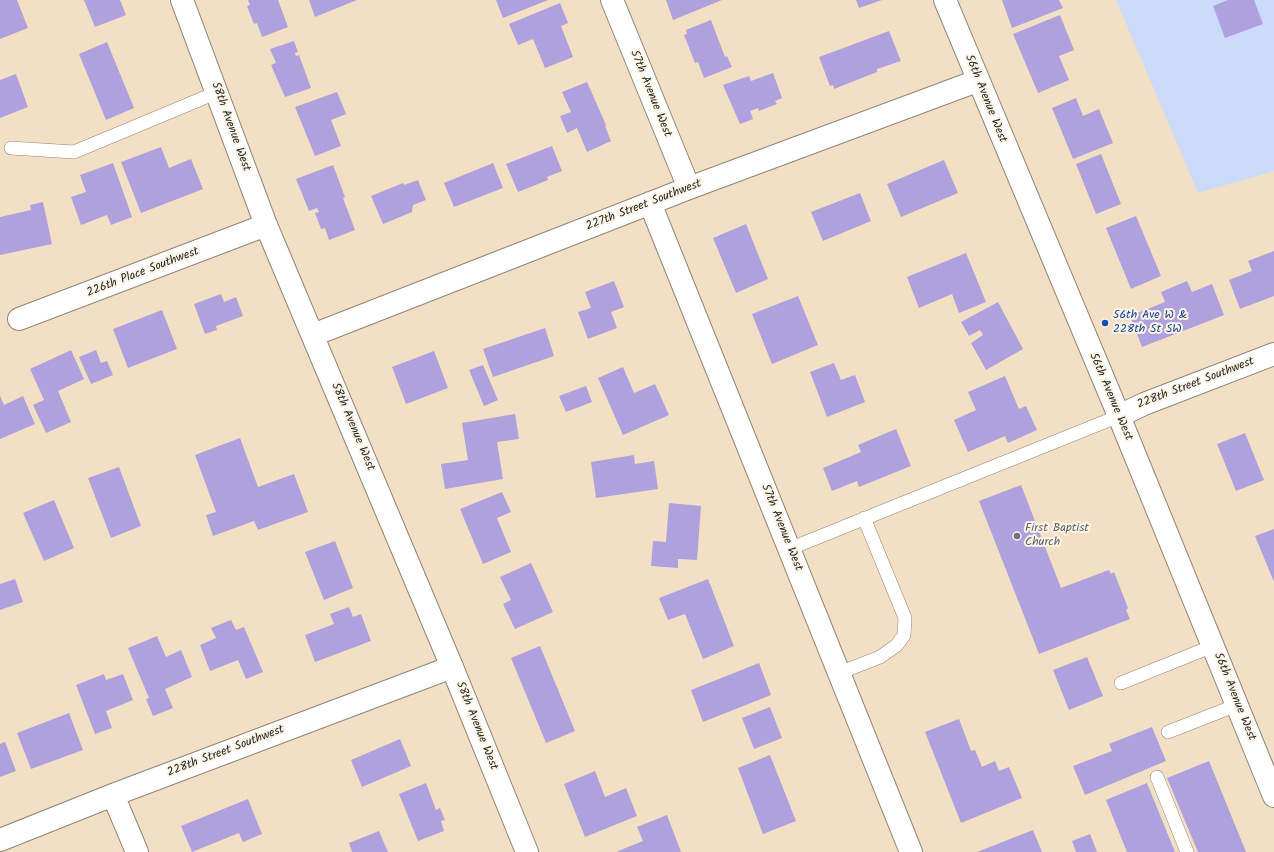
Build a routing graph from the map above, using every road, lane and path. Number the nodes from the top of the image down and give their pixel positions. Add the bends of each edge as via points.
1 (182, 0) edge
2 (612, 0) edge
3 (945, 0) edge
4 (977, 81) junction
5 (218, 92) junction
6 (11, 148) dead end
7 (689, 188) junction
8 (650, 203) junction
9 (266, 225) junction
10 (19, 320) dead end
11 (313, 335) junction
12 (1274, 354) edge
13 (1119, 416) junction
14 (864, 518) junction
15 (789, 549) junction
16 (1213, 646) junction
17 (452, 667) junction
18 (839, 673) junction
19 (1121, 683) dead end
20 (1237, 705) junction
21 (1168, 732) dead end
22 (1157, 777) dead end
23 (113, 795) junction
24 (1274, 796) edge
25 (0, 840) edge
26 (137, 852) edge
27 (527, 852) edge
28 (911, 852) edge
29 (1187, 852) edge

1 - 5 street, 58th Avenue West
2 - 7 street, 57th Avenue West
3 - 4 street, 56th Avenue West
4 - 7 street, 227th Street Southwest
4 - 13 street, 56th Avenue West
5 - 6 lane via 74,152
5 - 9 street, 58th Avenue West
7 - 8 street, 227th Street Southwest
8 - 11 street, 227th Street Southwest
8 - 15 street, 57th Avenue West
9 - 10 street, 226th Place Southwest
9 - 11 street, 58th Avenue West
11 - 17 street, 58th Avenue West
12 - 13 street, 228th Street Southwest
13 - 14 lane
13 - 16 street, 56th Avenue West
14 - 15 lane
14 - 18 lane via 905,618 904,635 897,645 880,657
15 - 18 street, 57th Avenue West
16 - 19 lane
16 - 20 street, 56th Avenue West
17 - 23 street, 228th Street Southwest
17 - 27 street, 58th Avenue West
18 - 28 street, 57th Avenue West
20 - 21 lane
20 - 24 street, 56th Avenue West
22 - 29 lane
23 - 25 street, 228th Street Southwest
23 - 26 street

